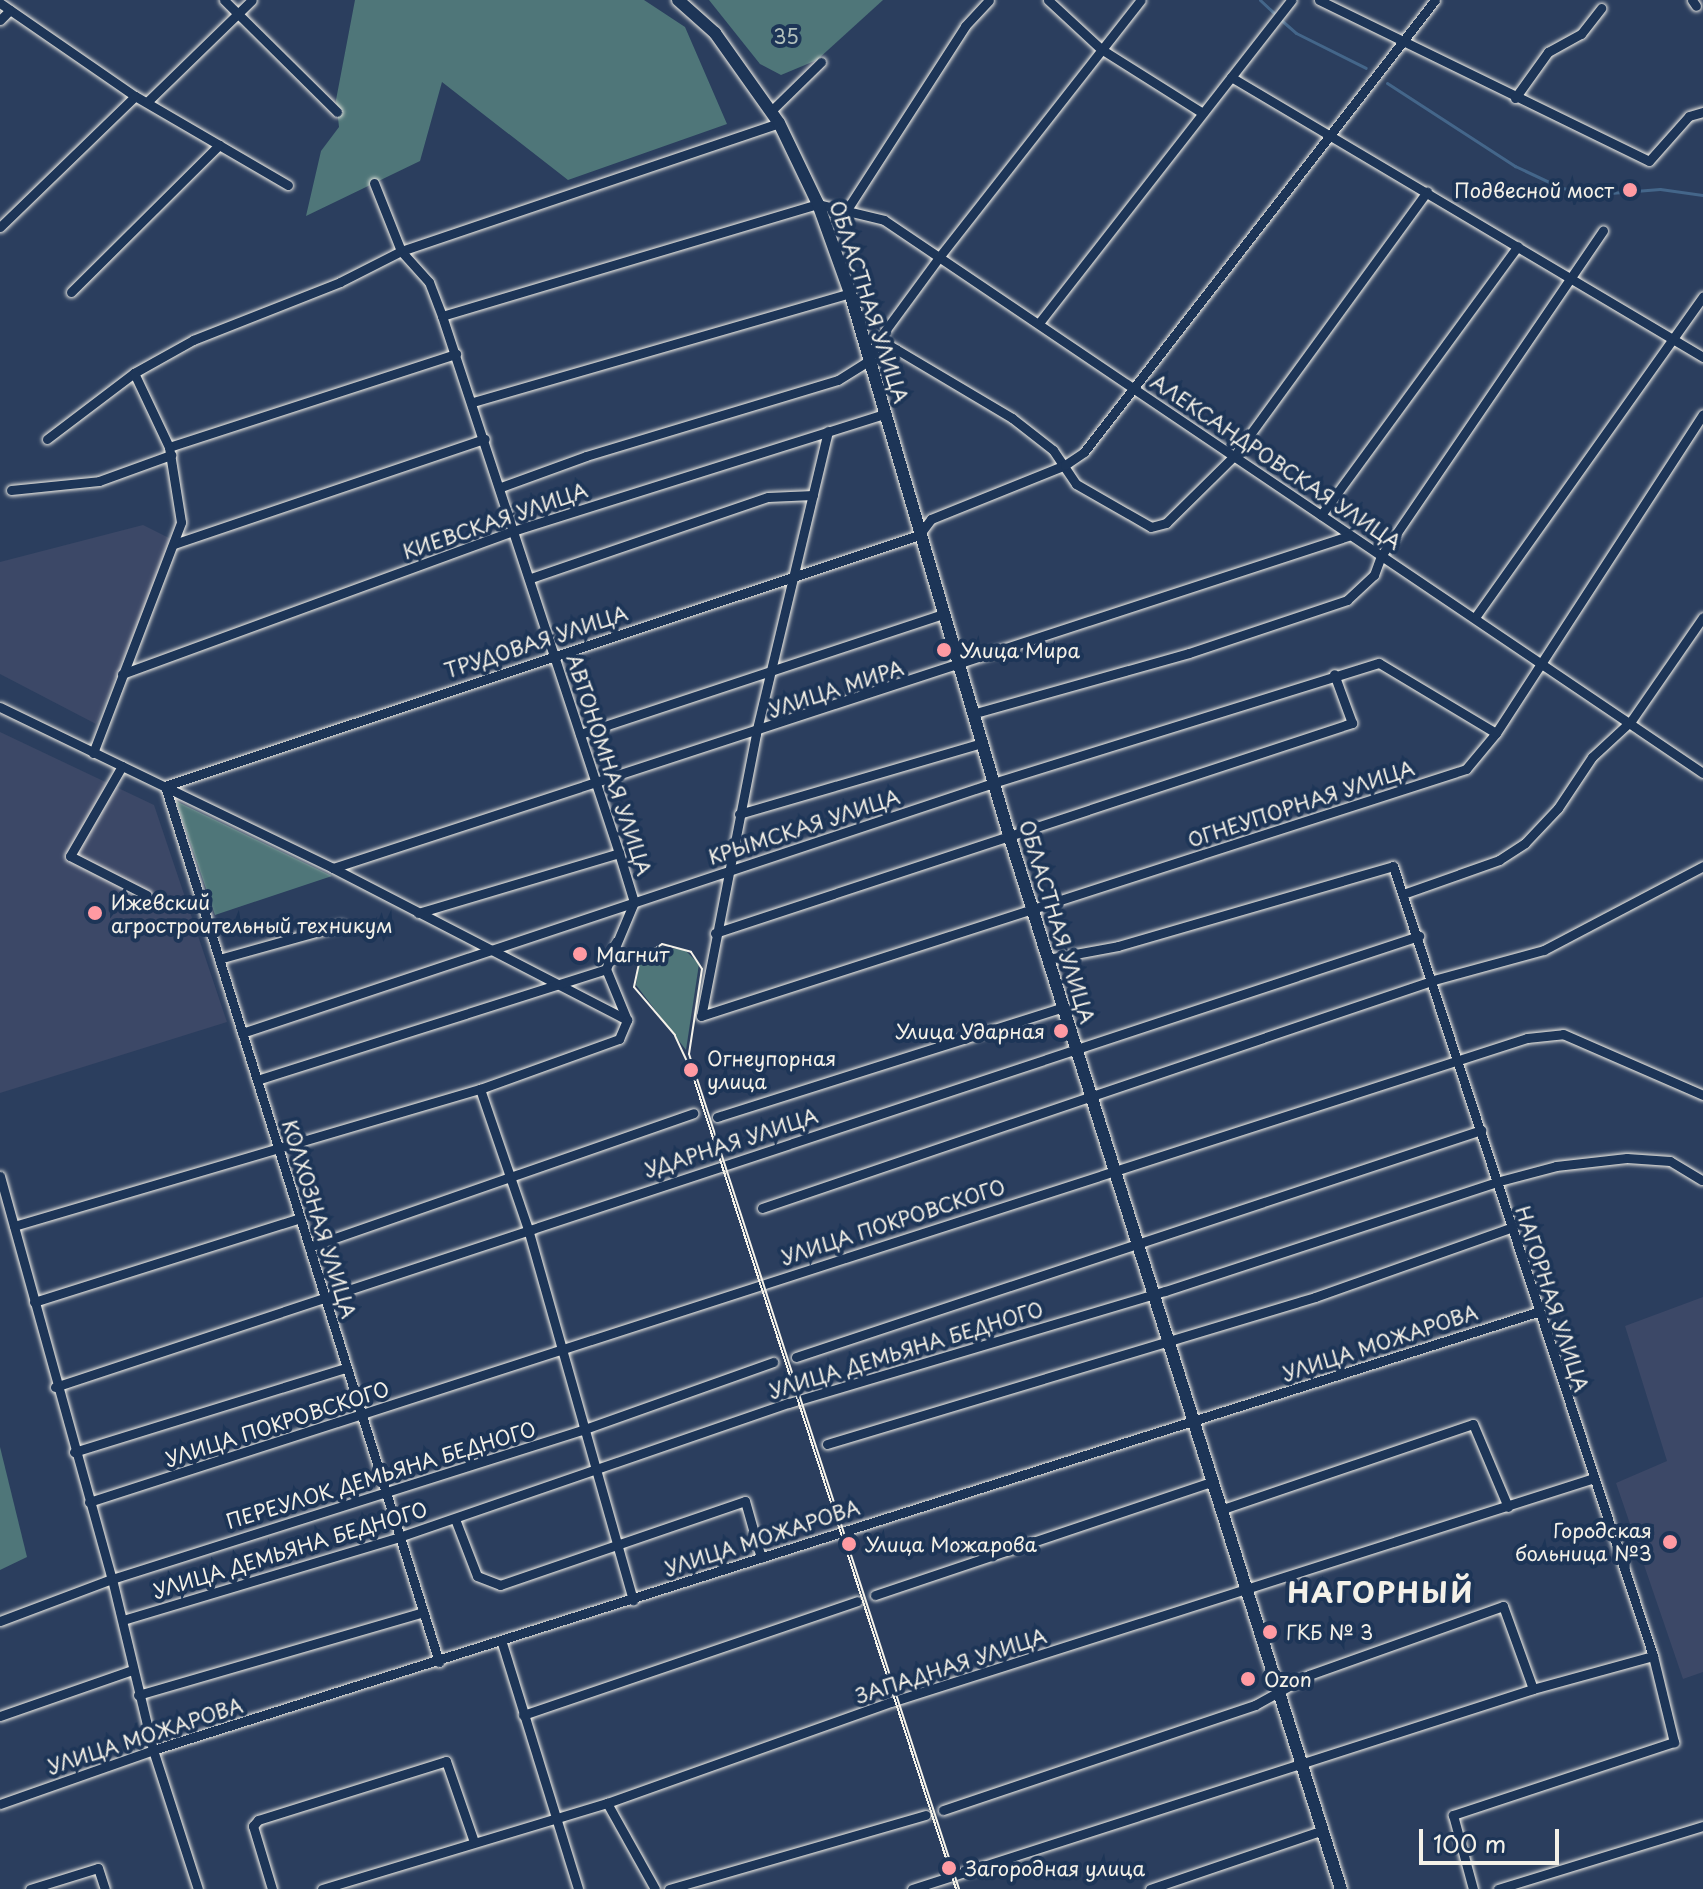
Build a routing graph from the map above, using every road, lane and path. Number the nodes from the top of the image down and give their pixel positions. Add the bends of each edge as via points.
1 (224, 0) edge
2 (252, 0) edge
3 (678, 0) edge
4 (989, 0) edge
5 (1048, 0) edge
6 (1141, 0) edge
7 (1291, 0) edge
8 (1319, 0) edge
9 (1435, 0) edge
10 (0, 3) edge
11 (1601, 8) dead end
12 (10, 10) junction
13 (238, 13) junction
14 (0, 20) edge
15 (1404, 44) junction
16 (1101, 49) junction
17 (821, 62) dead end
18 (1231, 77) junction
19 (135, 96) junction
20 (1515, 98) junction
21 (147, 102) junction
22 (771, 111) junction
23 (337, 112) dead end
24 (1201, 112) junction
25 (1703, 112) edge
26 (779, 123) junction
27 (1332, 136) junction
28 (219, 145) junction
29 (374, 183) dead end
30 (288, 185) dead end
31 (1427, 192) junction
32 (818, 204) junction
33 (846, 211) junction
34 (0, 227) edge
35 (1603, 231) dead end
36 (1518, 246) junction
37 (401, 251) junction
38 (940, 256) junction
39 (1572, 281) junction
40 (71, 292) dead end
41 (850, 293) junction
42 (1703, 296) edge
43 (442, 316) junction
44 (1039, 323) junction
45 (879, 339) junction
46 (1676, 339) junction
47 (456, 354) junction
48 (1703, 357) edge
49 (869, 361) junction
50 (134, 373) junction
51 (1134, 387) junction
52 (473, 402) junction
53 (884, 414) junction
54 (1703, 414) edge
55 (828, 431) junction
56 (47, 439) dead end
57 (485, 439) junction
58 (170, 451) junction
59 (1235, 455) junction
60 (1065, 465) junction
61 (501, 487) junction
62 (11, 490) dead end
63 (813, 495) junction
64 (1321, 515) junction
65 (516, 530) junction
66 (919, 535) junction
67 (1348, 536) junction
68 (174, 544) junction
69 (1381, 556) junction
70 (796, 575) junction
71 (531, 578) junction
72 (942, 614) junction
73 (1476, 616) junction
74 (1703, 617) edge
75 (554, 655) junction
76 (1543, 662) junction
77 (958, 667) junction
78 (773, 669) junction
79 (122, 674) junction
80 (1334, 674) junction
81 (0, 707) edge
82 (972, 714) junction
83 (1631, 721) junction
84 (1496, 733) junction
85 (580, 734) junction
86 (756, 734) junction
87 (982, 743) junction
88 (93, 753) junction
89 (122, 766) junction
90 (1703, 773) edge
91 (993, 783) junction
92 (597, 785) junction
93 (165, 786) junction
94 (739, 814) junction
95 (1009, 835) junction
96 (619, 853) junction
97 (1703, 866) edge
98 (333, 868) junction
99 (728, 872) junction
100 (1406, 893) junction
101 (147, 895) dead end
102 (634, 902) junction
103 (1034, 909) junction
104 (418, 913) junction
105 (341, 925) dead end
106 (715, 933) junction
107 (1419, 936) junction
108 (496, 951) junction
109 (219, 959) junction
110 (1048, 959) junction
111 (606, 969) junction
112 (1434, 980) junction
113 (564, 985) junction
114 (1063, 1007) junction
115 (627, 1020) junction
116 (242, 1033) junction
117 (1076, 1051) junction
118 (1460, 1059) junction
119 (257, 1080) junction
120 (480, 1089) junction
121 (1703, 1095) edge
122 (1091, 1097) junction
123 (693, 1113) dead end
124 (717, 1117) dead end
125 (1481, 1130) junction
126 (278, 1147) junction
127 (1114, 1171) junction
128 (0, 1176) edge
129 (511, 1179) junction
130 (1702, 1180) edge
131 (1496, 1182) junction
132 (762, 1208) dead end
133 (300, 1218) junction
134 (14, 1226) junction
135 (1510, 1228) junction
136 (528, 1229) junction
137 (1137, 1245) junction
138 (309, 1247) junction
139 (322, 1295) junction
140 (1152, 1295) junction
141 (34, 1302) junction
142 (1537, 1312) junction
143 (1167, 1340) junction
144 (559, 1351) junction
145 (796, 1357) dead end
146 (773, 1362) dead end
147 (345, 1368) junction
148 (55, 1387) junction
149 (361, 1417) junction
150 (1193, 1422) junction
151 (582, 1430) junction
152 (827, 1444) dead end
153 (74, 1452) junction
154 (596, 1470) junction
155 (1591, 1479) junction
156 (1211, 1482) junction
157 (385, 1491) junction
158 (89, 1502) junction
159 (1508, 1507) junction
160 (1220, 1510) junction
161 (455, 1519) junction
162 (399, 1537) junction
163 (616, 1545) junction
164 (761, 1558) junction
165 (112, 1579) junction
166 (1246, 1591) junction
167 (875, 1595) dead end
168 (633, 1600) junction
169 (857, 1601) dead end
170 (423, 1612) junction
171 (123, 1620) junction
172 (0, 1621) edge
173 (502, 1643) junction
174 (1653, 1656) junction
175 (439, 1662) junction
176 (132, 1670) junction
177 (1533, 1689) junction
178 (1277, 1693) junction
179 (138, 1695) junction
180 (523, 1715) junction
181 (0, 1716) edge
182 (153, 1750) junction
183 (1300, 1765) junction
184 (607, 1803) junction
185 (0, 1804) edge
186 (943, 1810) dead end
187 (926, 1815) dead end
188 (556, 1819) junction
189 (1703, 1826) edge
190 (1323, 1830) junction
191 (474, 1842) junction
192 (30, 1889) edge
193 (105, 1889) edge
194 (198, 1889) edge
195 (272, 1889) edge
196 (322, 1889) edge
197 (578, 1889) edge
198 (655, 1889) edge
199 (669, 1889) edge
200 (912, 1889) edge
201 (1150, 1889) edge
202 (1341, 1889) edge
203 (1473, 1889) edge
204 (1498, 1889) edge

1 - 13 street
2 - 13 street
3 - 22 main road, ОБЛАСТНАЯ УЛИЦА via 715,33
4 - 33 street via 965,26
5 - 16 street
6 - 16 street
7 - 18 street
8 - 15 street
9 - 15 street
10 - 12 street
11 - 20 street via 1581,34 1548,52
12 - 14 street
12 - 19 street
13 - 21 street
13 - 23 street
15 - 20 street
15 - 27 street
16 - 24 street
16 - 38 street
17 - 22 street
18 - 24 street
18 - 27 street
19 - 21 street
19 - 34 street
20 - 25 street via 1649,161 1689,116
21 - 28 street
22 - 26 main road, ОБЛАСТНАЯ УЛИЦА
24 - 44 street
26 - 32 main road, ОБЛАСТНАЯ УЛИЦА
26 - 37 street
27 - 31 street
27 - 51 street
28 - 30 street
28 - 40 street
29 - 37 street, АВТОНОМНАЯ УЛИЦА
31 - 36 street
31 - 59 street
32 - 33 street, АЛЕКСАНДРОВСКАЯ УЛИЦА
32 - 41 main road, ОБЛАСТНАЯ УЛИЦА
32 - 43 street
33 - 38 street, АЛЕКСАНДРОВСКАЯ УЛИЦА via 884,220
35 - 39 street
36 - 39 street
36 - 64 street
37 - 43 street, АВТОНОМНАЯ УЛИЦА via 429,282
37 - 50 street via 340,282 193,340
38 - 44 street, АЛЕКСАНДРОВСКАЯ УЛИЦА
38 - 45 street
39 - 46 street
39 - 69 street
41 - 49 main road, ОБЛАСТНАЯ УЛИЦА
41 - 52 street
42 - 46 street
43 - 47 street, АВТОНОМНАЯ УЛИЦА
44 - 51 street, АЛЕКСАНДРОВСКАЯ УЛИЦА
45 - 49 street
45 - 60 street via 1012,418
46 - 48 street
46 - 73 street
47 - 52 street, АВТОНОМНАЯ УЛИЦА
47 - 58 street
49 - 53 main road, ОБЛАСТНАЯ УЛИЦА
49 - 61 street via 838,380
50 - 56 street
50 - 58 street
51 - 59 street, АЛЕКСАНДРОВСКАЯ УЛИЦА
51 - 60 street via 1084,452
52 - 57 street, АВТОНОМНАЯ УЛИЦА
53 - 55 street, КИЕВСКАЯ УЛИЦА
53 - 66 main road, ОБЛАСТНАЯ УЛИЦА
54 - 76 street, ОГНЕУПОРНАЯ УЛИЦА
55 - 63 street
55 - 65 street, КИЕВСКАЯ УЛИЦА
57 - 61 street, АВТОНОМНАЯ УЛИЦА
57 - 68 street
58 - 62 street via 99,481
58 - 68 street via 181,522
59 - 60 street via 1166,523 1151,527 1076,484
59 - 64 street, АЛЕКСАНДРОВСКАЯ УЛИЦА
60 - 66 street, ТРУДОВАЯ УЛИЦА via 931,519
61 - 65 street, АВТОНОМНАЯ УЛИЦА
63 - 70 street
63 - 71 street via 768,497
64 - 67 street, АЛЕКСАНДРОВСКАЯ УЛИЦА
65 - 71 street, АВТОНОМНАЯ УЛИЦА
65 - 79 street, КИЕВСКАЯ УЛИЦА
66 - 70 street, ТРУДОВАЯ УЛИЦА
66 - 72 main road, ОБЛАСТНАЯ УЛИЦА
67 - 69 street, АЛЕКСАНДРОВСКАЯ УЛИЦА
67 - 77 street, УЛИЦА МИРА
68 - 79 street
69 - 73 street, АЛЕКСАНДРОВСКАЯ УЛИЦА
69 - 82 street via 1374,575 1347,600 1189,653
70 - 75 street, ТРУДОВАЯ УЛИЦА
70 - 78 street
71 - 75 street, АВТОНОМНАЯ УЛИЦА
72 - 77 main road, ОБЛАСТНАЯ УЛИЦА
72 - 78 street
73 - 76 street, АЛЕКСАНДРОВСКАЯ УЛИЦА
74 - 83 street
75 - 85 street, АВТОНОМНАЯ УЛИЦА
75 - 93 street, ТРУДОВАЯ УЛИЦА
76 - 83 street, АЛЕКСАНДРОВСКАЯ УЛИЦА
76 - 84 street, ОГНЕУПОРНАЯ УЛИЦА
77 - 82 main road, ОБЛАСТНАЯ УЛИЦА
77 - 86 street, УЛИЦА МИРА
78 - 85 street
78 - 86 street
79 - 88 street
80 - 84 street, КРЫМСКАЯ УЛИЦА via 1379,663
80 - 91 street, КРЫМСКАЯ УЛИЦА
80 - 95 street via 1352,723
81 - 88 street
82 - 87 main road, ОБЛАСТНАЯ УЛИЦА
83 - 90 street, АЛЕКСАНДРОВСКАЯ УЛИЦА
83 - 100 street via 1592,757 1558,808 1525,843 1499,860
84 - 103 street, ОГНЕУПОРНАЯ УЛИЦА via 1461,772
85 - 92 street, АВТОНОМНАЯ УЛИЦА
86 - 92 street, УЛИЦА МИРА
86 - 94 street
87 - 91 main road, ОБЛАСТНАЯ УЛИЦА
87 - 94 street
88 - 89 street
89 - 93 street
89 - 101 street via 70,856
91 - 95 main road, ОБЛАСТНАЯ УЛИЦА
91 - 99 street, КРЫМСКАЯ УЛИЦА
92 - 96 street, АВТОНОМНАЯ УЛИЦА
92 - 98 street, УЛИЦА МИРА
93 - 98 street
93 - 109 street, КОЛХОЗНАЯ УЛИЦА
94 - 99 street
95 - 103 main road, ОБЛАСТНАЯ УЛИЦА
95 - 106 street
96 - 102 street, АВТОНОМНАЯ УЛИЦА
96 - 104 street
97 - 112 street via 1544,950
98 - 104 street
99 - 102 street, КРЫМСКАЯ УЛИЦА
99 - 106 street
100 - 107 street, НАГОРНАЯ УЛИЦА
100 - 110 street, НАГОРНАЯ УЛИЦА via 1393,866 1118,946
102 - 108 street, КРЫМСКАЯ УЛИЦА
102 - 111 street, АВТОНОМНАЯ УЛИЦА
103 - 106 street, ОГНЕУПОРНАЯ УЛИЦА via 701,1016
103 - 110 main road, ОБЛАСТНАЯ УЛИЦА
104 - 108 street
105 - 109 street
107 - 112 street, НАГОРНАЯ УЛИЦА
107 - 117 street, УДАРНАЯ УЛИЦА
108 - 113 street
108 - 116 street, КРЫМСКАЯ УЛИЦА
109 - 116 street, КОЛХОЗНАЯ УЛИЦА
110 - 114 main road, ОБЛАСТНАЯ УЛИЦА
111 - 113 street
111 - 115 street
112 - 118 street, НАГОРНАЯ УЛИЦА
112 - 122 street
113 - 115 street
113 - 119 street
114 - 117 main road, ОБЛАСТНАЯ УЛИЦА
114 - 124 street
115 - 120 street via 619,1039
116 - 119 street, КОЛХОЗНАЯ УЛИЦА
117 - 122 main road, ОБЛАСТНАЯ УЛИЦА
117 - 136 street, УДАРНАЯ УЛИЦА
118 - 121 street, УЛИЦА ПОКРОВСКОГО via 1527,1038 1563,1034
118 - 125 street, НАГОРНАЯ УЛИЦА
118 - 127 street, УЛИЦА ПОКРОВСКОГО
119 - 126 street, КОЛХОЗНАЯ УЛИЦА
120 - 126 street
120 - 129 street
122 - 127 main road, ОБЛАСТНАЯ УЛИЦА
122 - 132 street
123 - 129 street
125 - 131 street, НАГОРНАЯ УЛИЦА
125 - 137 street
126 - 133 street, КОЛХОЗНАЯ УЛИЦА
126 - 134 street
127 - 137 main road, ОБЛАСТНАЯ УЛИЦА
127 - 144 street, УЛИЦА ПОКРОВСКОГО
128 - 134 street
129 - 136 street
129 - 138 street
130 - 131 street, УЛИЦА ДЕМЬЯНА БЕДНОГО via 1670,1161 1627,1158 1556,1166
131 - 135 street, НАГОРНАЯ УЛИЦА
131 - 140 street, УЛИЦА ДЕМЬЯНА БЕДНОГО
133 - 138 street, КОЛХОЗНАЯ УЛИЦА
133 - 141 street
134 - 141 street
135 - 142 street, НАГОРНАЯ УЛИЦА
135 - 143 street via 1315,1297
136 - 139 street, УДАРНАЯ УЛИЦА
136 - 144 street
137 - 140 main road, ОБЛАСТНАЯ УЛИЦА
137 - 145 street
138 - 139 street, КОЛХОЗНАЯ УЛИЦА
139 - 147 street, КОЛХОЗНАЯ УЛИЦА
139 - 148 street, УДАРНАЯ УЛИЦА
140 - 143 main road, ОБЛАСТНАЯ УЛИЦА
140 - 154 street, УЛИЦА ДЕМЬЯНА БЕДНОГО via 789,1403
141 - 148 street
142 - 150 street, УЛИЦА МОЖАРОВА
142 - 155 street, НАГОРНАЯ УЛИЦА
143 - 150 main road, ОБЛАСТНАЯ УЛИЦА
143 - 152 street
144 - 149 street, УЛИЦА ПОКРОВСКОГО
144 - 151 street
146 - 151 street, ПЕРЕУЛОК ДЕМЬЯНА БЕДНОГО
147 - 149 street, КОЛХОЗНАЯ УЛИЦА
147 - 153 street
148 - 153 street
149 - 157 street, КОЛХОЗНАЯ УЛИЦА
149 - 158 street, УЛИЦА ПОКРОВСКОГО
150 - 156 main road, ОБЛАСТНАЯ УЛИЦА
150 - 164 street, УЛИЦА МОЖАРОВА
151 - 154 street
151 - 157 street, ПЕРЕУЛОК ДЕМЬЯНА БЕДНОГО
153 - 158 street
154 - 161 street, УЛИЦА ДЕМЬЯНА БЕДНОГО
154 - 163 street
155 - 159 street, ЗАПАДНАЯ УЛИЦА
155 - 174 street, НАГОРНАЯ УЛИЦА
156 - 160 main road, ОБЛАСТНАЯ УЛИЦА
156 - 167 street
157 - 162 street, КОЛХОЗНАЯ УЛИЦА
157 - 165 street, ПЕРЕУЛОК ДЕМЬЯНА БЕДНОГО
158 - 165 street
159 - 160 street via 1473,1424
159 - 166 street, ЗАПАДНАЯ УЛИЦА
160 - 166 main road, ОБЛАСТНАЯ УЛИЦА
161 - 162 street, УЛИЦА ДЕМЬЯНА БЕДНОГО
161 - 163 street via 477,1576 500,1585
162 - 170 street, КОЛХОЗНАЯ УЛИЦА
162 - 171 street, УЛИЦА ДЕМЬЯНА БЕДНОГО
163 - 164 street via 745,1501
163 - 168 street
164 - 168 street, УЛИЦА МОЖАРОВА
165 - 171 street
165 - 172 street, ПЕРЕУЛОК ДЕМЬЯНА БЕДНОГО
166 - 178 main road, ОБЛАСТНАЯ УЛИЦА
166 - 184 street, ЗАПАДНАЯ УЛИЦА via 891,1702
168 - 173 street, УЛИЦА МОЖАРОВА
169 - 180 street
170 - 175 street, КОЛХОЗНАЯ УЛИЦА
170 - 179 street
171 - 176 street
173 - 175 street, УЛИЦА МОЖАРОВА
173 - 180 street
174 - 177 street
174 - 203 street, НАГОРНАЯ УЛИЦА via 1674,1742 1453,1815
175 - 182 street, УЛИЦА МОЖАРОВА
176 - 179 street
176 - 181 street
177 - 178 street via 1503,1606 1309,1675
177 - 183 street
178 - 183 main road, ОБЛАСТНАЯ УЛИЦА
178 - 186 street
179 - 182 street
180 - 188 street
182 - 185 street, УЛИЦА МОЖАРОВА
182 - 194 street
183 - 190 main road, ОБЛАСТНАЯ УЛИЦА
183 - 200 street
184 - 188 street, ЗАПАДНАЯ УЛИЦА
184 - 198 street
187 - 199 street
188 - 191 street, ЗАПАДНАЯ УЛИЦА
188 - 197 street
189 - 204 street
190 - 201 street
190 - 202 main road, ОБЛАСТНАЯ УЛИЦА
191 - 195 street via 446,1761 258,1820 253,1826
191 - 196 street, ЗАПАДНАЯ УЛИЦА
192 - 193 street via 98,1868

